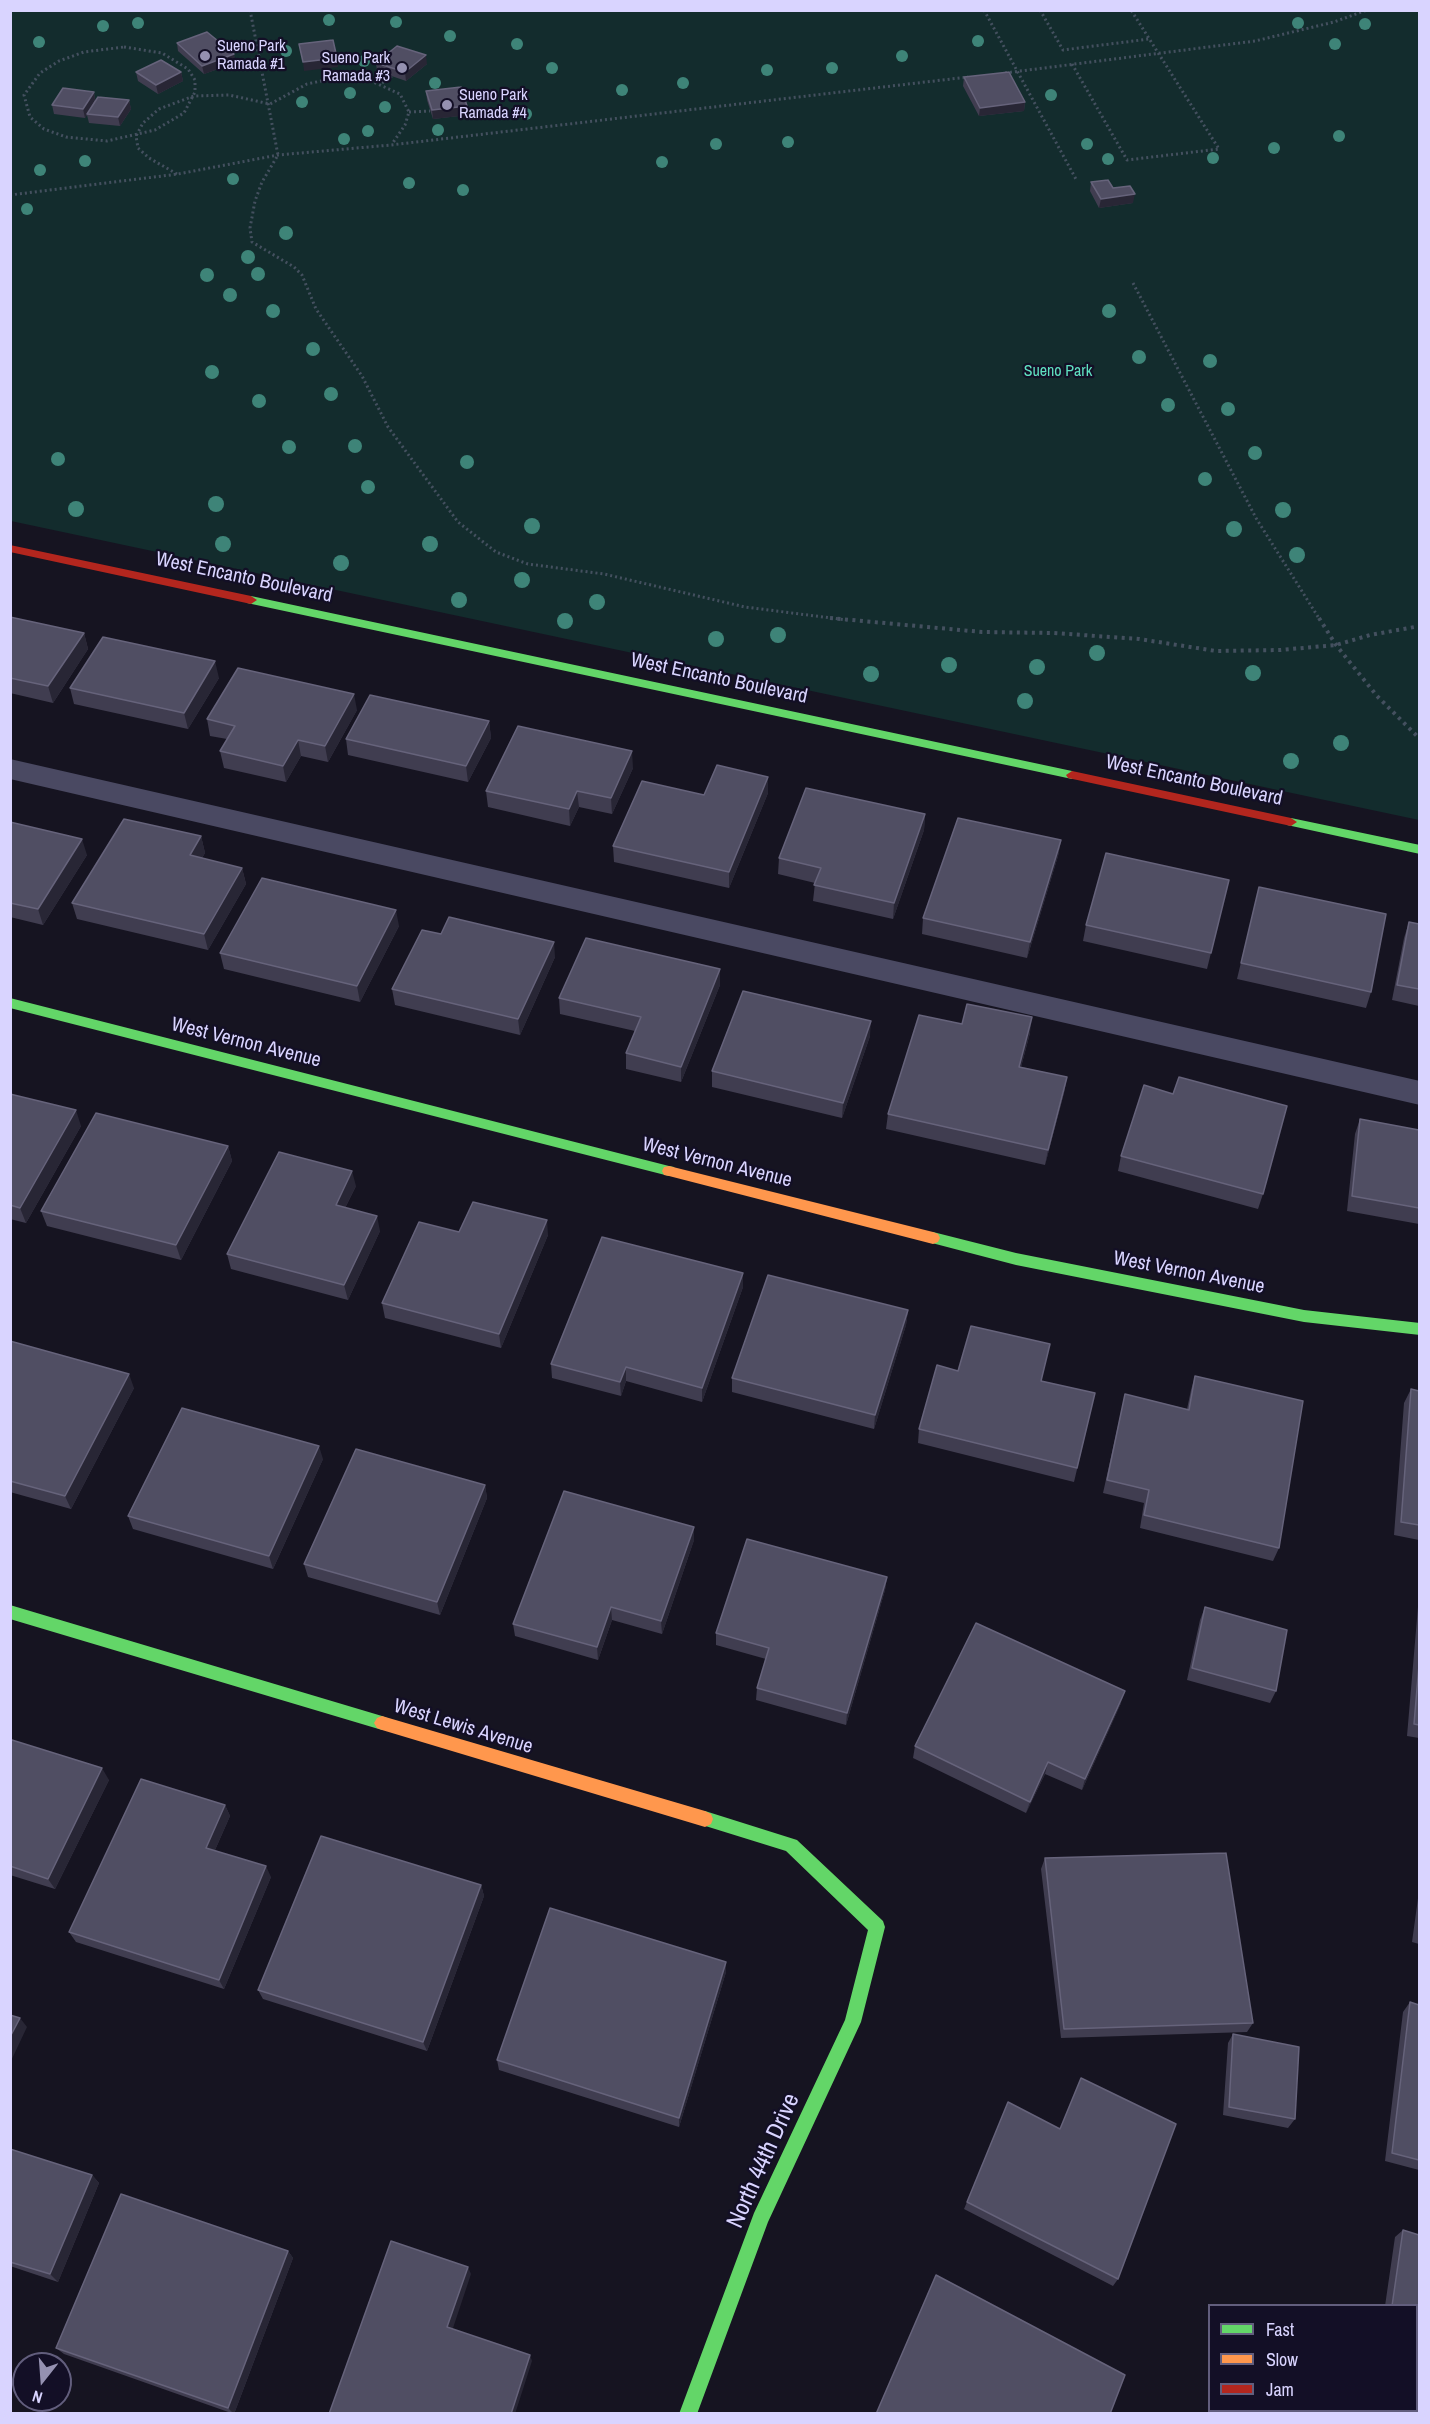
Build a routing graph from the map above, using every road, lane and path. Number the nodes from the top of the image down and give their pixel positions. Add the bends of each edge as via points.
1 (250, 10) edge
2 (984, 10) edge
3 (1040, 10) edge
4 (1131, 10) edge
5 (1367, 10) edge
6 (1149, 39) junction
7 (1158, 54) junction
8 (188, 60) edge
9 (181, 63) junction
10 (1072, 64) junction
11 (323, 69) edge
12 (1018, 71) junction
13 (995, 74) edge
14 (392, 76) edge
15 (971, 76) edge
16 (326, 80) junction
17 (381, 84) junction
18 (194, 96) junction
19 (270, 104) junction
20 (430, 111) edge
21 (409, 112) junction
22 (136, 136) junction
23 (392, 145) junction
24 (278, 155) junction
25 (178, 174) junction
26 (1077, 181) dead end
27 (10, 195) edge
28 (1133, 283) dead end
29 (10, 548) edge
30 (1419, 626) edge
31 (1336, 645) junction
32 (1419, 739) edge
33 (10, 769) edge
34 (1419, 850) edge
35 (10, 1003) edge
36 (1419, 1093) edge
37 (1419, 1329) edge
38 (10, 1612) edge
39 (877, 1928) joint
40 (688, 2414) edge

1 - 19 path
2 - 12 path
3 - 6 path via 1063,50
4 - 6 path
5 - 7 path via 1255,41
6 - 7 path
7 - 10 path
7 - 10 path via 1219,149 1127,160
8 - 9 path
9 - 18 path via 195,80
9 - 22 path via 162,53 138,48 84,52 48,66 32,80 24,95 30,117 55,134 93,141
10 - 12 path
11 - 16 path
12 - 13 path
12 - 26 path
14 - 17 path
15 - 23 path
16 - 17 path via 358,79
16 - 19 path via 307,84
17 - 21 path via 400,94
18 - 19 path via 229,95
18 - 22 path via 177,118
18 - 22 path via 159,109 143,123
19 - 24 path
20 - 21 path
21 - 23 path
22 - 25 path via 138,148 149,158
23 - 24 path
24 - 25 path
24 - 31 path via 255,201 250,228 252,242 302,275 316,309 362,376 388,427 458,522 496,552 528,564 604,574 745,607 815,617 982,632 1139,639 1216,651
25 - 27 path
28 - 31 path via 1256,518
29 - 34 street, West Encanto Boulevard
30 - 31 path
31 - 32 path via 1377,696
33 - 36 lane
35 - 37 street, West Vernon Avenue via 1016,1259 1304,1316
38 - 39 street, West Lewis Avenue via 791,1845
39 - 40 street, North 44th Drive via 853,2022 760,2219

